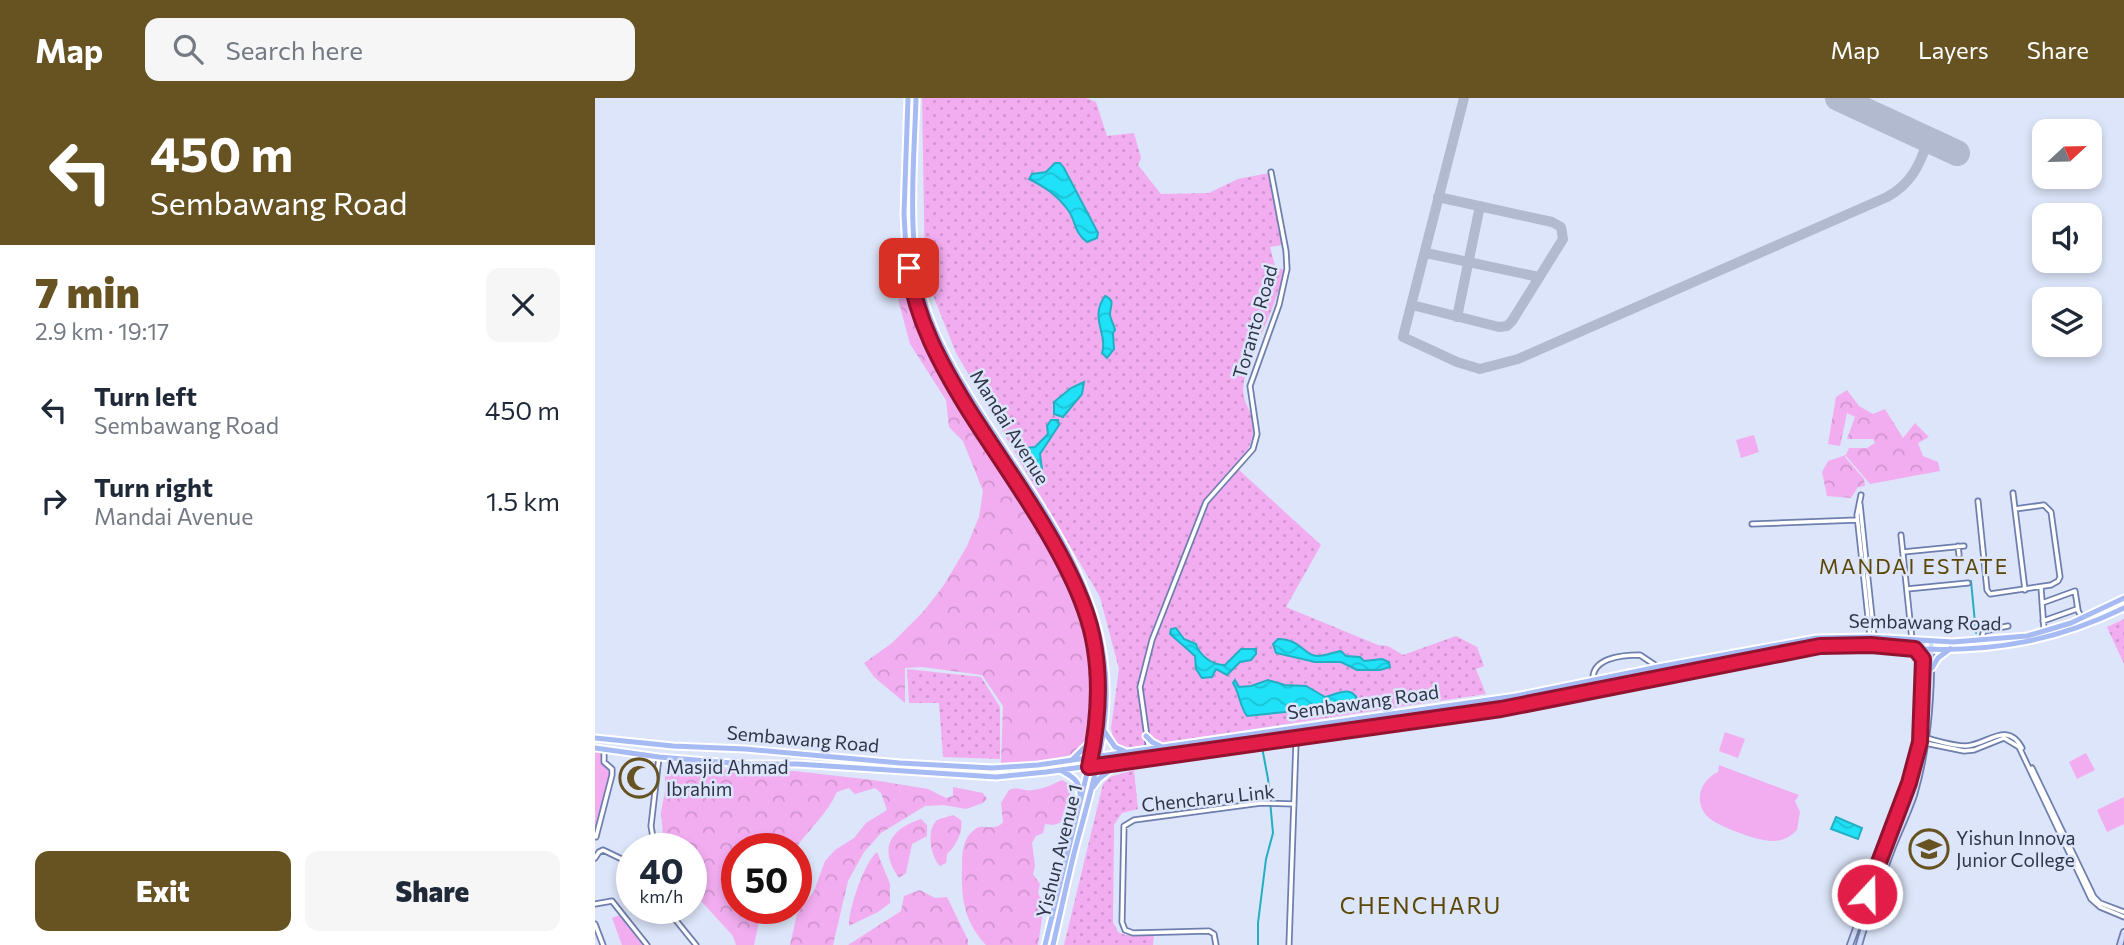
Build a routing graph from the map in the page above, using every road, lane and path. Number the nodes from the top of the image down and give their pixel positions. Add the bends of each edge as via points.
1 (908, 98) edge
2 (916, 98) edge
3 (1271, 172) dead end
4 (2013, 493) dead end
5 (1978, 500) dead end
6 (2015, 509) junction
7 (1857, 520) junction
8 (1752, 524) dead end
9 (1901, 535) dead end
10 (1963, 545) dead end
11 (1958, 546) junction
12 (1903, 552) junction
13 (1959, 555) dead end
14 (1961, 575) dead end
15 (1968, 583) dead end
16 (1961, 584) junction
17 (2041, 587) junction
18 (1907, 589) junction
19 (2025, 590) junction
20 (2124, 598) edge
21 (2042, 603) junction
22 (2124, 607) edge
23 (2078, 610) junction
24 (2082, 618) junction
25 (2043, 621) junction
26 (1871, 625) junction
27 (2008, 626) dead end
28 (2044, 632) junction
29 (1873, 637) junction
30 (1912, 640) junction
31 (1923, 641) junction
32 (1931, 641) junction
33 (1981, 641) junction
34 (1873, 645) junction
35 (1915, 649) junction
36 (1923, 649) junction
37 (1931, 649) junction
38 (1950, 649) junction
39 (1923, 659) junction
40 (1658, 667) junction
41 (1932, 668) junction
42 (1593, 681) junction
43 (1605, 690) junction
44 (1290, 729) junction
45 (1104, 730) junction
46 (1146, 736) junction
47 (1094, 737) junction
48 (1295, 737) junction
49 (595, 738) edge
50 (1923, 740) junction
51 (1972, 744) junction
52 (1163, 746) junction
53 (700, 747) junction
54 (595, 748) edge
55 (604, 748) junction
56 (714, 748) junction
57 (1148, 748) junction
58 (1974, 750) junction
59 (1127, 752) junction
60 (1100, 756) junction
61 (659, 757) junction
62 (1091, 757) junction
63 (1150, 758) junction
64 (701, 761) junction
65 (1070, 761) junction
66 (1121, 761) junction
67 (711, 762) junction
68 (1097, 765) junction
69 (1089, 767) junction
70 (1062, 771) junction
71 (1091, 789) junction
72 (1080, 802) junction
73 (1294, 804) junction
74 (652, 833) edge
75 (596, 837) edge
76 (616, 856) edge
77 (595, 858) edge
78 (595, 904) edge
79 (2124, 912) edge
80 (2124, 918) edge
81 (595, 924) edge
82 (679, 924) edge
83 (2124, 932) edge
84 (603, 945) edge
85 (647, 945) edge
86 (696, 945) edge
87 (1045, 945) edge
88 (1053, 945) edge
89 (1216, 945) edge
90 (1289, 945) edge
91 (1850, 945) edge
92 (1859, 945) edge
93 (2120, 945) edge

1 - 47 main road, Mandai Avenue via 904,214 911,286 925,330 953,384 1068,569 1086,612 1097,659 1099,702
2 - 45 main road, Mandai Avenue via 912,213 920,285 933,328 1040,506 1094,613 1104,660
3 - 46 street, Toranto Road via 1287,269 1251,386 1255,442 1206,502 1153,640 1140,687
4 - 6 street
5 - 19 street via 1987,592
6 - 17 street via 2044,505 2052,514 2060,577 2055,584
6 - 19 street
7 - 8 street
7 - 26 street
7 - 26 street via 1860,496
9 - 12 street
10 - 11 street
11 - 12 street
11 - 13 street
12 - 18 street
14 - 16 street
15 - 16 street
16 - 18 street
17 - 19 street
17 - 21 street
18 - 30 street
20 - 24 main road, Sembawang Road
21 - 23 street via 2075,591
21 - 25 street
22 - 38 main road, Sembawang Road via 2041,640
23 - 24 street
23 - 25 street
24 - 28 main road, Sembawang Road
25 - 28 street
26 - 29 street
27 - 33 street via 1984,631
28 - 33 main road, Sembawang Road
29 - 30 main road, Sembawang Road
29 - 34 street
29 - 40 main road, Sembawang Road via 1816,638
30 - 31 main road, Sembawang Road
31 - 32 main road, Sembawang Road
31 - 36 main road
32 - 33 main road, Sembawang Road
32 - 37 main road
34 - 35 main road, Sembawang Road
34 - 43 main road, Sembawang Road via 1820,646
35 - 36 main road, Sembawang Road
35 - 39 main road
36 - 37 main road, Sembawang Road
36 - 39 main road
37 - 38 main road, Sembawang Road
37 - 41 main road
38 - 41 main road
39 - 50 main road
40 - 42 main road, Sembawang Road
40 - 42 street via 1642,656 1604,661 1596,666
41 - 50 main road
42 - 43 street
42 - 44 main road, Sembawang Road
43 - 48 main road, Sembawang Road
44 - 48 street
44 - 52 main road, Sembawang Road
45 - 59 main road via 1115,747
45 - 60 main road, Mandai Avenue
46 - 52 main road
46 - 57 street, Toranto Road
47 - 62 main road, Mandai Avenue
47 - 65 main road
48 - 63 main road, Sembawang Road
48 - 73 street
49 - 53 main road, Sembawang Road
50 - 51 street
50 - 58 street
50 - 91 main road
50 - 92 main road via 1913,797
51 - 58 street
51 - 79 street via 2004,734 2019,743 2094,897
52 - 57 main road, Sembawang Road
53 - 56 main road, Sembawang Road
53 - 64 main road via 704,753
54 - 55 main road, Sembawang Road
55 - 61 main road, Sembawang Road
55 - 75 street via 604,762 612,775
56 - 65 main road, Sembawang Road via 992,768
56 - 67 main road via 709,754
57 - 59 main road, Sembawang Road
57 - 63 street, Toranto Road
58 - 80 street via 2004,738 2019,747 2091,900
59 - 60 main road, Sembawang Road
60 - 62 main road, Sembawang Road
60 - 68 main road, Mandai Avenue
61 - 64 main road, Sembawang Road
61 - 74 street
62 - 65 main road, Sembawang Road
62 - 69 main road, Mandai Avenue
63 - 66 main road, Sembawang Road
64 - 67 main road, Sembawang Road
66 - 68 main road, Sembawang Road
66 - 71 main road
67 - 70 main road, Sembawang Road via 996,777
68 - 69 main road, Sembawang Road
68 - 71 main road, Yishun Avenue 1
69 - 70 main road, Sembawang Road
69 - 72 main road, Yishun Avenue 1
70 - 72 main road via 1078,782
71 - 88 main road, Yishun Avenue 1
72 - 87 main road, Yishun Avenue 1
73 - 89 street, Chencharu Link via 1264,802 1124,825 1125,930 1209,931
73 - 90 street
76 - 77 street via 603,850
78 - 85 street via 612,901
81 - 84 street
82 - 86 street
83 - 93 main road

